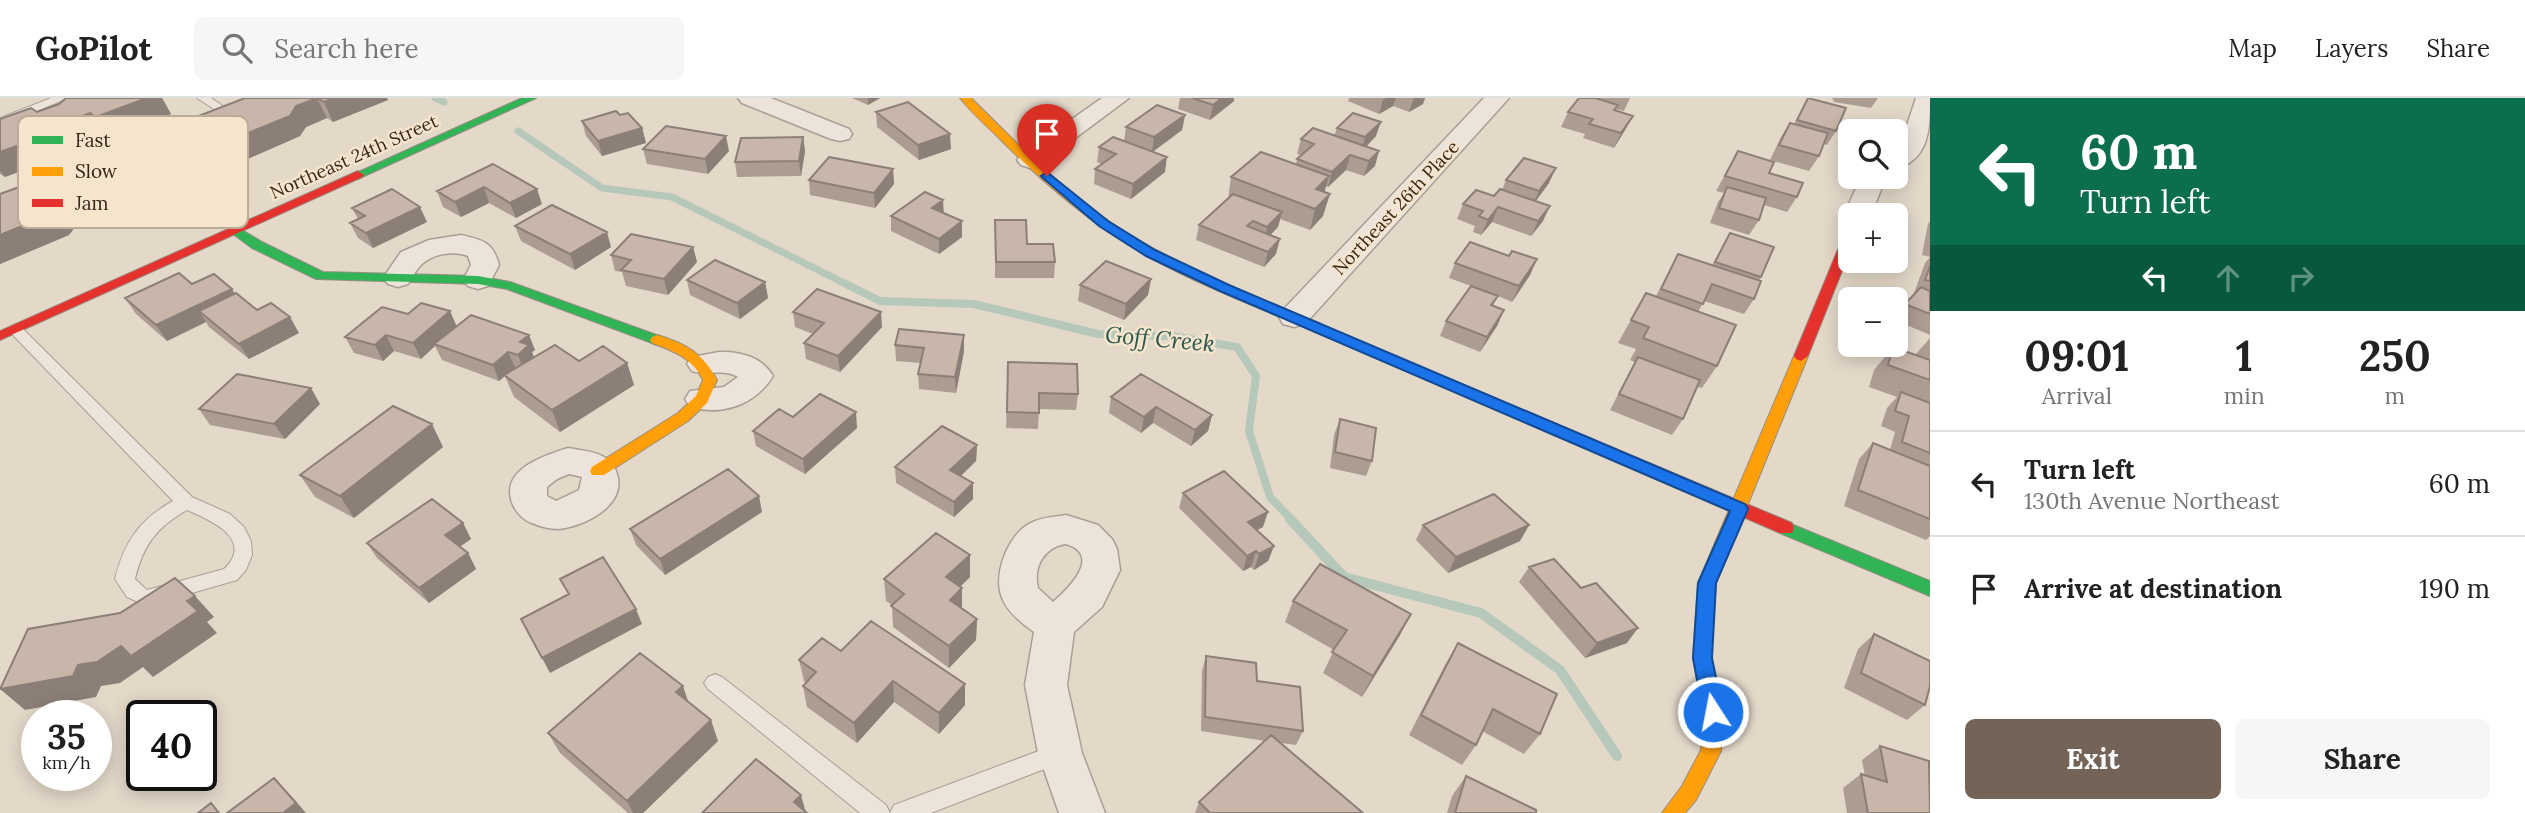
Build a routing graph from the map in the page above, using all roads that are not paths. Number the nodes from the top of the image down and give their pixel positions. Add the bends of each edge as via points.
1 (62, 98) edge
2 (203, 98) edge
3 (531, 98) edge
4 (750, 98) edge
5 (965, 98) edge
6 (1117, 98) edge
7 (1497, 98) edge
8 (1928, 98) edge
9 (214, 116) edge
10 (0, 122) edge
11 (840, 134) dead end
12 (1908, 150) edge
13 (1030, 160) junction
14 (18, 193) edge
15 (0, 200) edge
16 (248, 226) edge
17 (244, 228) edge
18 (237, 231) junction
19 (1838, 265) edge
20 (398, 278) joint
21 (478, 280) joint
22 (1294, 317) junction
23 (7, 333) edge
24 (598, 471) dead end
25 (186, 502) junction
26 (1739, 509) junction
27 (1930, 589) edge
28 (1055, 625) dead end
29 (715, 683) dead end
30 (1060, 754) junction
31 (878, 813) edge
32 (902, 813) edge
33 (1082, 813) edge
34 (1672, 813) edge

1 - 10 lane
2 - 9 lane via 226,111
3 - 16 street, Northeast 24th Street
4 - 11 street
5 - 13 street
6 - 13 street
7 - 22 street, Northeast 26th Place
8 - 12 street
13 - 22 street via 1103,223 1150,253
14 - 15 lane
17 - 18 street, Northeast 24th Street
18 - 20 street via 321,276
18 - 23 street, Northeast 24th Street
19 - 26 street
20 - 21 street via 411,258 461,243 481,251 485,265
21 - 24 street via 510,286 687,351 705,381 683,417
22 - 26 street
23 - 25 lane
25 - 25 lane via 222,518 240,534 243,557 238,568 217,579 141,596 125,579 136,540 161,516
26 - 27 street
26 - 34 street via 1707,583 1702,658 1713,712 1711,751 1689,793
28 - 30 street via 1046,685
29 - 31 lane
30 - 32 lane
30 - 33 street

